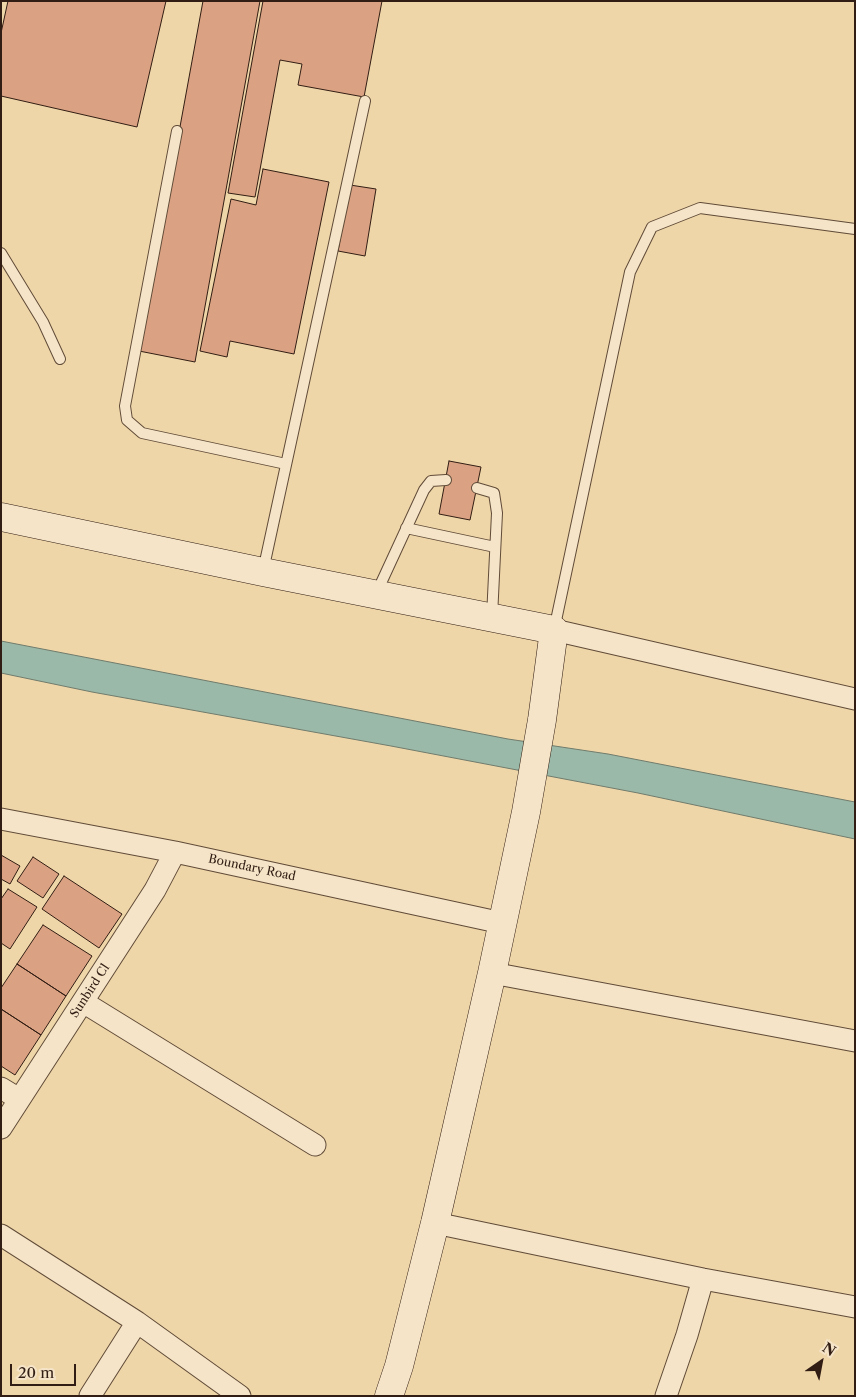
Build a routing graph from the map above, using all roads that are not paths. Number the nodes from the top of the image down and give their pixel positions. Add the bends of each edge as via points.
1 (365, 101) dead end
2 (178, 131) dead end
3 (855, 229) edge
4 (1, 253) edge
5 (60, 359) dead end
6 (286, 464) junction
7 (446, 480) dead end
8 (477, 488) dead end
9 (1, 517) edge
10 (406, 528) junction
11 (495, 547) junction
12 (263, 572) junction
13 (375, 595) junction
14 (492, 618) junction
15 (554, 630) junction
16 (855, 699) edge
17 (1, 819) edge
18 (175, 852) junction
19 (502, 923) junction
20 (492, 973) junction
21 (83, 1002) junction
22 (855, 1041) edge
23 (1, 1088) edge
24 (19, 1099) junction
25 (1, 1128) edge
26 (315, 1145) dead end
27 (434, 1223) junction
28 (1, 1235) edge
29 (703, 1279) junction
30 (855, 1307) edge
31 (137, 1322) junction
32 (90, 1396) edge
33 (240, 1396) edge
34 (389, 1396) edge
35 (666, 1396) edge

1 - 6 lane
2 - 6 lane via 125,406 127,420 142,433
3 - 15 lane via 700,208 652,227 630,272
4 - 5 lane via 43,322
6 - 12 lane
7 - 10 lane via 431,481
8 - 11 lane via 494,493 497,513
9 - 12 street
10 - 11 lane
10 - 13 lane
11 - 14 lane
12 - 13 street
13 - 14 street
14 - 15 street
15 - 16 street
15 - 19 street via 526,812
17 - 18 street, Boundary Road
18 - 19 street, Boundary Road
18 - 21 street, Sunbird Cl via 155,890
19 - 20 street
20 - 22 street
20 - 27 street
21 - 24 street, Sunbird Cl
21 - 26 street
23 - 24 street
24 - 25 street, Sunbird Cl
27 - 29 street
27 - 34 street
28 - 31 street
29 - 30 street
29 - 35 street
31 - 32 street
31 - 33 street

